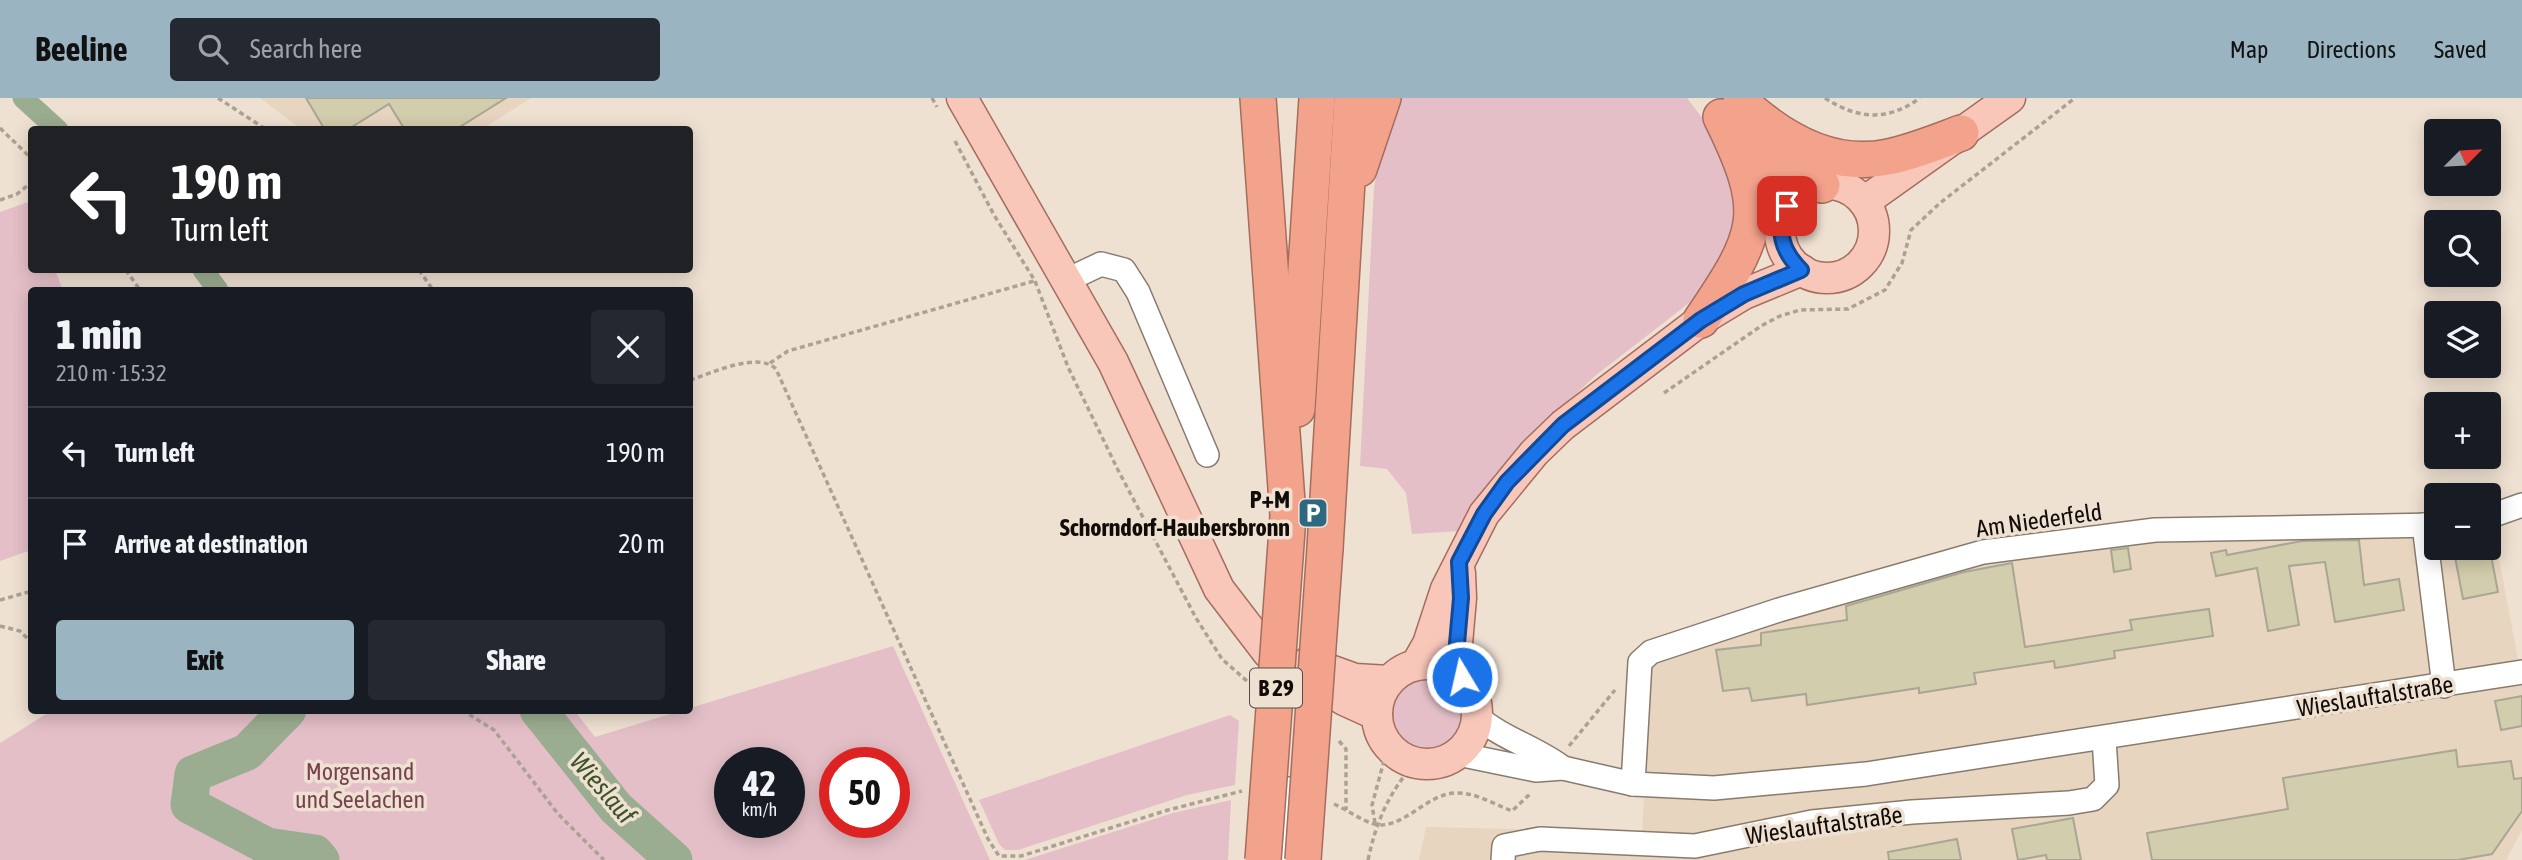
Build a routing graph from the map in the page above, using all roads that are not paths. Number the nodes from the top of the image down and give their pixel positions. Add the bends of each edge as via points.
1 (962, 98) edge
2 (1258, 98) edge
3 (1317, 98) edge
4 (1352, 98) edge
5 (1383, 98) edge
6 (2010, 98) edge
7 (1727, 104) edge
8 (1961, 133) junction
9 (1822, 185) junction
10 (1348, 195) junction
11 (1864, 202) junction
12 (1787, 206) junction
13 (1781, 240) junction
14 (1801, 270) junction
15 (1065, 281) junction
16 (1744, 294) junction
17 (1288, 312) junction
18 (1701, 320) junction
19 (1207, 455) dead end
20 (2522, 505) edge
21 (2501, 512) edge
22 (2424, 525) edge
23 (2433, 560) edge
24 (1459, 562) junction
25 (1251, 628) junction
26 (1416, 665) junction
27 (2520, 673) edge
28 (1462, 677) junction
29 (1389, 681) junction
30 (2444, 686) junction
31 (1377, 715) junction
32 (1477, 716) junction
33 (2104, 739) junction
34 (1458, 754) junction
35 (1563, 768) junction
36 (1633, 783) junction
37 (1288, 789) road end
38 (1263, 860) edge
39 (1283, 860) edge
40 (1303, 860) edge
41 (1503, 860) edge

1 - 15 main road
2 - 17 highway
3 - 17 highway
4 - 10 highway, B 29
5 - 10 highway
6 - 8 main road
7 - 8 highway via 1809,150 1835,158 1888,157
7 - 9 highway
7 - 12 highway
7 - 18 highway via 1753,205 1750,237 1738,265
8 - 11 main road
9 - 11 main road via 1845,188
9 - 12 main road via 1808,188
10 - 40 highway, B 29, bridge
11 - 14 main road via 1874,230 1872,244 1857,268 1829,278
12 - 13 main road
13 - 14 main road via 1788,257
13 - 16 main road
14 - 16 main road
15 - 19 street via 1101,264 1124,270 1138,292
15 - 25 main road via 1137,409 1219,589
16 - 18 main road
17 - 38 highway, B 29, bridge via 1289,516
18 - 24 main road via 1563,425 1534,453 1484,514
20 - 21 street
22 - 36 street, Am Niederfeld via 2155,530 1983,552 1779,610 1651,652 1640,662
23 - 30 street, Am Niederfeld
24 - 26 main road
24 - 28 main road via 1456,655
25 - 29 main road via 1314,666 1355,679
25 - 31 main road via 1268,653
26 - 28 main road via 1434,664
26 - 29 main road
27 - 30 street, Wieslauftalstraße
28 - 32 main road via 1471,688
29 - 31 main road
30 - 33 street, Wieslauftalstraße
31 - 34 main road, Wieslauftalstraße via 1381,734 1401,757 1427,764
32 - 34 main road via 1469,742
32 - 35 street, Wieslauftalstraße via 1491,729
33 - 36 street, Wieslauftalstraße via 1866,774 1714,788
33 - 41 street, Wieslauftalstraße via 2107,785 2093,799 1812,822 1695,846 1540,839 1504,846
34 - 35 street, Wieslauftalstraße via 1536,771
35 - 36 street, Wieslauftalstraße
37 - 39 street

